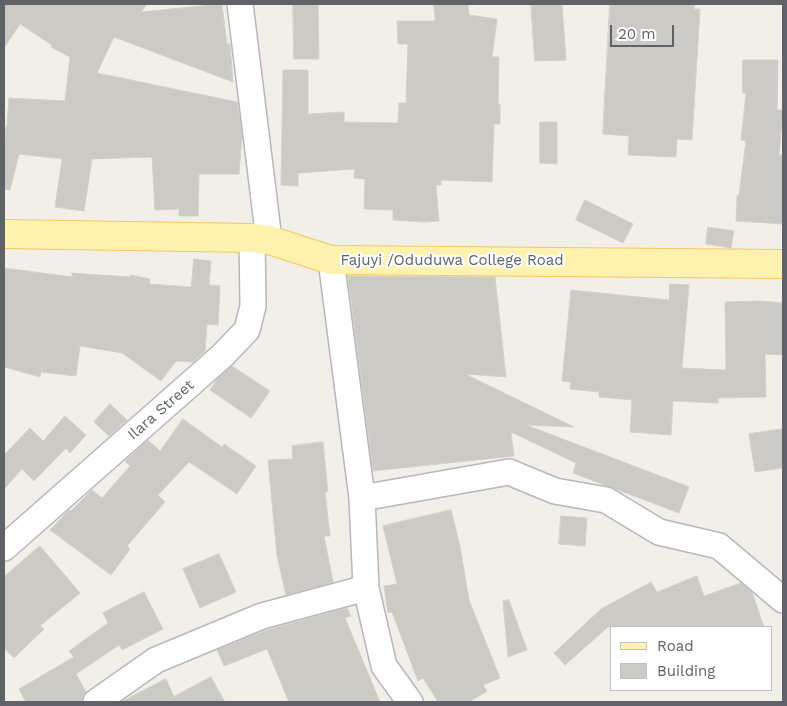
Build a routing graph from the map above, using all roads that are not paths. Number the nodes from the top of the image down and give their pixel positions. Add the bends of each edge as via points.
1 (240, 4) edge
2 (4, 234) edge
3 (260, 239) junction
4 (331, 260) junction
5 (783, 264) edge
6 (362, 498) junction
7 (4, 548) edge
8 (366, 588) junction
9 (783, 600) edge
10 (96, 702) edge
11 (410, 702) edge

1 - 3 street, Ilara Street
2 - 3 main road, Fajuyi /Oduduwa College Road
3 - 4 main road, Fajuyi /Oduduwa College Road
3 - 7 street, Ilara Street via 253,306 246,330 222,356
4 - 5 main road, Fajuyi /Oduduwa College Road
4 - 6 street
6 - 8 street
6 - 9 street via 509,472 555,491 606,500 658,532 719,546
8 - 10 street via 262,616 165,656
8 - 11 street via 384,666

